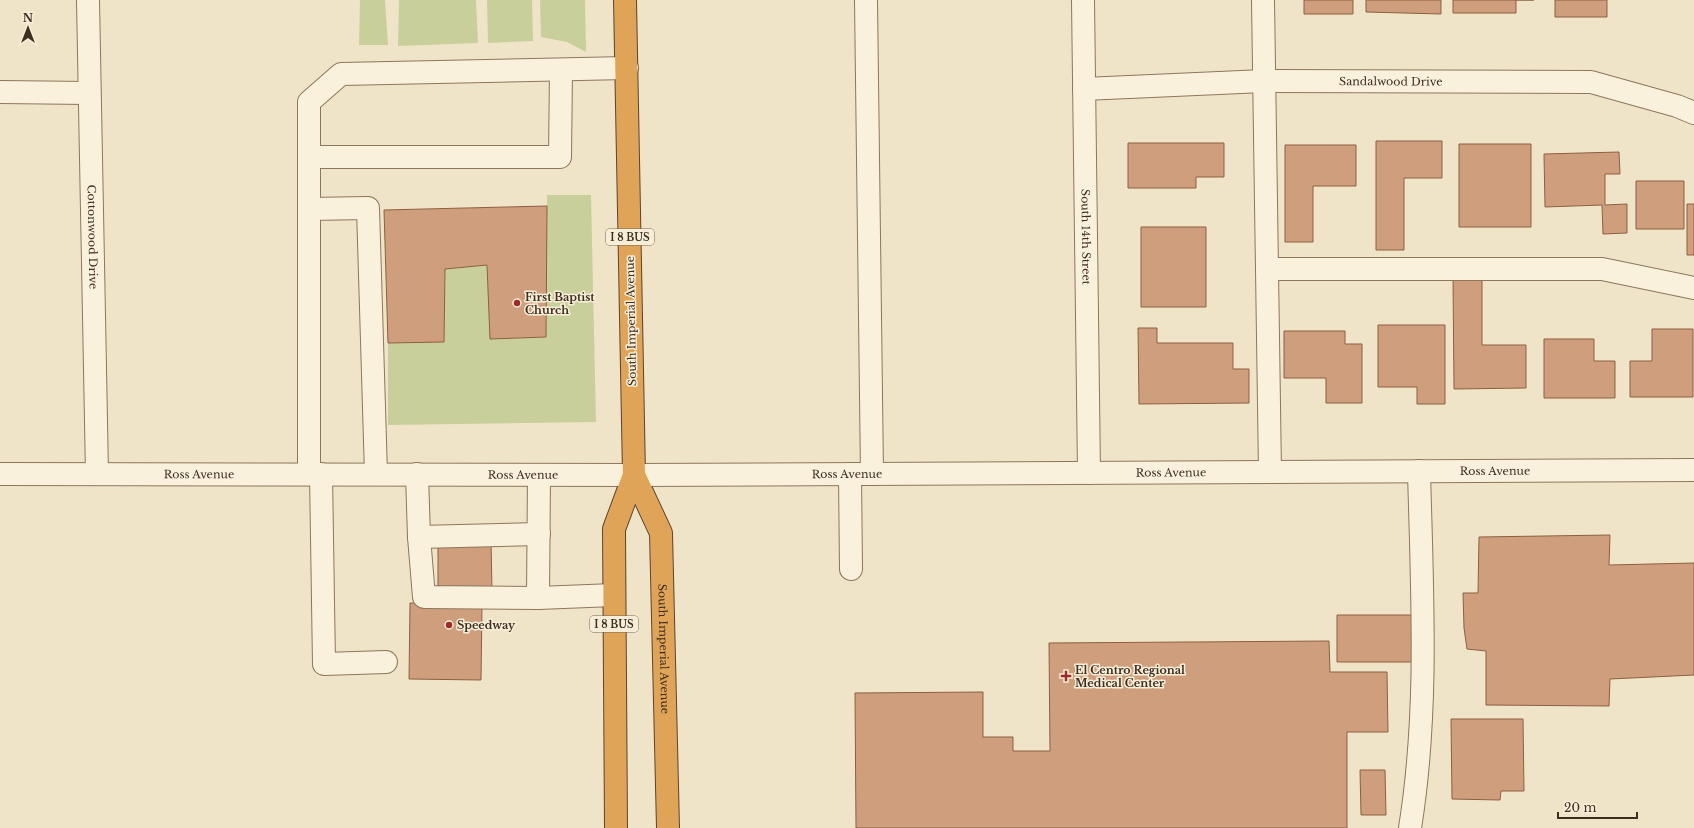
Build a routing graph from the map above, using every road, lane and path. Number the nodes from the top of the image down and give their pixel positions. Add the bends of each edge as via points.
1 (88, 0) edge
2 (625, 0) edge
3 (866, 0) edge
4 (1083, 0) edge
5 (1263, 0) edge
6 (627, 68) junction
7 (561, 70) junction
8 (1264, 81) junction
9 (1084, 89) junction
10 (0, 92) edge
11 (89, 93) junction
12 (1694, 113) edge
13 (309, 157) junction
14 (309, 209) junction
15 (1267, 269) junction
16 (1694, 288) edge
17 (1694, 470) edge
18 (1419, 471) junction
19 (1270, 472) junction
20 (1089, 473) junction
21 (0, 474) edge
22 (97, 474) junction
23 (315, 474) junction
24 (376, 474) junction
25 (417, 474) junction
26 (850, 474) junction
27 (872, 474) junction
28 (539, 475) junction
29 (634, 475) junction
30 (539, 534) junction
31 (419, 537) junction
32 (851, 569) dead end
33 (614, 595) junction
34 (538, 598) junction
35 (386, 662) dead end
36 (616, 828) edge
37 (668, 828) edge
38 (1410, 828) edge

1 - 11 street, Cottonwood Drive
2 - 6 highway, South Imperial Avenue / I 8 BUS
3 - 27 street
4 - 9 street, South 14th Street
5 - 8 street
6 - 7 street
6 - 29 highway, South Imperial Avenue / I 8 BUS
7 - 13 street via 341,74 309,102
7 - 13 street via 560,158
8 - 9 street, Sandalwood Drive
8 - 12 street, Sandalwood Drive via 1591,82
8 - 15 street
9 - 20 street, South 14th Street
10 - 11 street
11 - 22 street, Cottonwood Drive
13 - 14 street
14 - 23 street
14 - 24 street via 368,208
15 - 16 street via 1602,269
15 - 19 street
17 - 18 street, Ross Avenue
18 - 19 street, Ross Avenue
18 - 38 street via 1424,663 1417,786
19 - 20 street, Ross Avenue
20 - 27 street, Ross Avenue
21 - 22 street, Ross Avenue
22 - 23 street, Ross Avenue
23 - 24 street, Ross Avenue
23 - 35 street via 324,664
24 - 25 street, Ross Avenue
25 - 28 street, Ross Avenue
25 - 31 street
26 - 27 street, Ross Avenue
26 - 29 street, Ross Avenue
26 - 32 street
28 - 29 street, Ross Avenue
28 - 30 street
29 - 33 highway, South Imperial Avenue / I 8 BUS via 614,529
29 - 37 highway, South Imperial Avenue / I 8 BUS via 661,534
30 - 31 street
30 - 34 street
31 - 34 street via 424,597
33 - 34 street
33 - 36 highway, South Imperial Avenue / I 8 BUS

